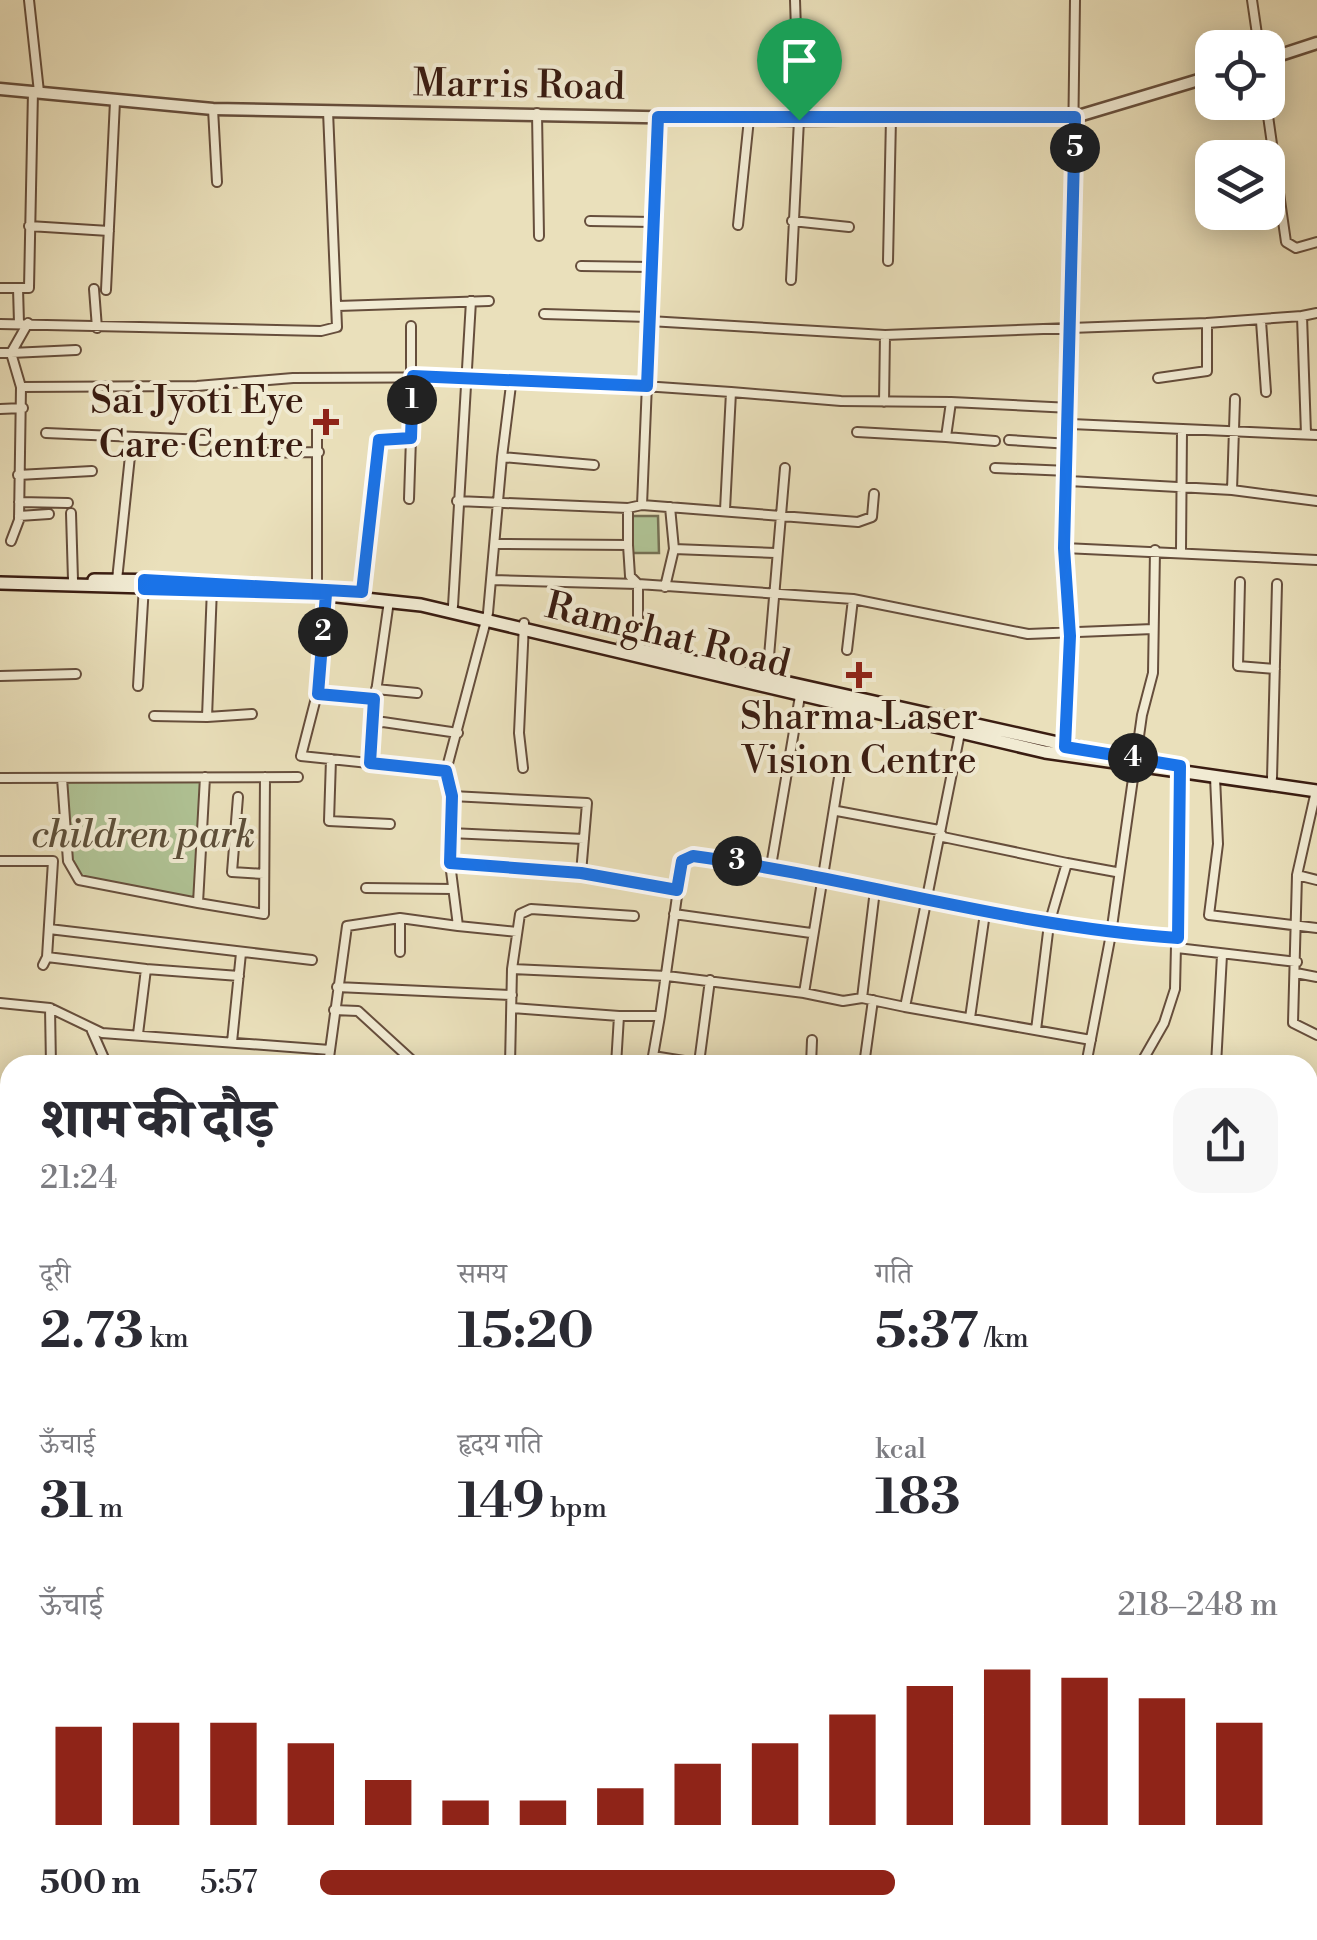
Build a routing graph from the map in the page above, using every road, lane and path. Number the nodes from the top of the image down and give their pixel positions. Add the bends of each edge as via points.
1 (29, 0) edge
2 (794, 0) edge
3 (1075, 0) edge
4 (1252, 0) edge
5 (1256, 30) edge
6 (1317, 43) edge
7 (1285, 53) edge
8 (1195, 81) edge
9 (0, 89) edge
10 (36, 92) junction
11 (115, 101) junction
12 (213, 109) junction
13 (328, 111) junction
14 (537, 113) junction
15 (658, 117) junction
16 (1075, 117) junction
17 (891, 118) junction
18 (750, 119) junction
19 (799, 120) junction
20 (1269, 120) edge
21 (217, 182) dead end
22 (590, 221) dead end
23 (653, 222) junction
24 (792, 222) junction
25 (30, 226) junction
26 (738, 226) dead end
27 (849, 227) dead end
28 (109, 231) junction
29 (540, 236) dead end
30 (1317, 242) edge
31 (888, 262) dead end
32 (581, 266) dead end
33 (652, 267) junction
34 (791, 280) dead end
35 (0, 288) edge
36 (18, 288) junction
37 (94, 289) dead end
38 (106, 290) dead end
39 (471, 301) junction
40 (488, 301) dead end
41 (338, 306) junction
42 (1317, 313) edge
43 (544, 314) dead end
44 (1302, 316) junction
45 (649, 319) junction
46 (1262, 321) junction
47 (24, 323) junction
48 (0, 324) edge
49 (1207, 324) junction
50 (411, 326) dead end
51 (97, 328) junction
52 (1072, 330) junction
53 (885, 335) junction
54 (76, 350) dead end
55 (0, 353) edge
56 (12, 353) junction
57 (413, 376) junction
58 (512, 377) junction
59 (1158, 378) dead end
60 (466, 379) junction
61 (21, 386) junction
62 (647, 386) junction
63 (731, 392) junction
64 (1266, 392) dead end
65 (1235, 400) dead end
66 (884, 402) junction
67 (951, 402) junction
68 (23, 408) junction
69 (1071, 408) junction
70 (0, 409) edge
71 (1071, 424) junction
72 (317, 430) dead end
73 (1182, 431) junction
74 (857, 432) dead end
75 (1234, 432) junction
76 (46, 433) dead end
77 (1306, 434) junction
78 (1317, 435) edge
79 (132, 437) junction
80 (946, 437) junction
81 (411, 438) junction
82 (205, 440) dead end
83 (1008, 440) dead end
84 (995, 441) dead end
85 (1070, 444) junction
86 (319, 452) junction
87 (252, 453) dead end
88 (502, 457) junction
89 (594, 465) dead end
90 (784, 468) dead end
91 (995, 468) dead end
92 (92, 471) dead end
93 (18, 475) junction
94 (1069, 476) junction
95 (1182, 488) junction
96 (1232, 490) junction
97 (874, 494) dead end
98 (409, 499) dead end
99 (458, 501) junction
100 (499, 501) junction
101 (1317, 501) edge
102 (18, 502) junction
103 (642, 505) junction
104 (670, 506) junction
105 (628, 508) junction
106 (725, 510) junction
107 (49, 514) dead end
108 (19, 516) junction
109 (778, 516) junction
110 (11, 541) dead end
111 (495, 544) junction
112 (628, 545) junction
113 (1064, 548) junction
114 (674, 549) junction
115 (1155, 550) junction
116 (1181, 550) junction
117 (775, 553) junction
118 (1317, 560) edge
119 (0, 580) edge
120 (73, 580) junction
121 (117, 580) junction
122 (494, 580) junction
123 (20, 581) junction
124 (1240, 582) dead end
125 (638, 584) junction
126 (1278, 584) dead end
127 (144, 585) junction
128 (666, 587) junction
129 (212, 588) junction
130 (320, 592) junction
131 (362, 592) junction
132 (772, 593) junction
133 (852, 598) junction
134 (389, 601) junction
135 (453, 606) junction
136 (487, 616) junction
137 (524, 626) junction
138 (1153, 629) junction
139 (1070, 636) junction
140 (638, 649) junction
141 (847, 650) dead end
142 (1275, 670) junction
143 (76, 674) dead end
144 (0, 676) edge
145 (767, 680) junction
146 (138, 686) dead end
147 (417, 693) dead end
148 (318, 694) junction
149 (375, 694) junction
150 (800, 696) junction
151 (252, 714) dead end
152 (154, 716) dead end
153 (207, 716) junction
154 (371, 725) junction
155 (961, 729) junction
156 (458, 733) junction
157 (1065, 751) junction
158 (330, 759) junction
159 (1136, 762) junction
160 (370, 763) junction
161 (841, 765) dead end
162 (522, 768) dead end
163 (1180, 769) junction
164 (446, 771) junction
165 (298, 776) dead end
166 (205, 777) junction
167 (265, 777) junction
168 (1215, 777) junction
169 (0, 778) edge
170 (62, 778) junction
171 (1272, 778) junction
172 (1317, 789) edge
173 (452, 796) junction
174 (238, 798) dead end
175 (837, 811) junction
176 (390, 824) dead end
177 (939, 830) junction
178 (450, 833) junction
179 (584, 839) junction
180 (0, 861) edge
181 (1067, 862) junction
182 (450, 863) junction
183 (771, 866) junction
184 (1116, 872) junction
185 (581, 873) junction
186 (264, 874) junction
187 (1298, 875) junction
188 (826, 877) junction
189 (1317, 880) edge
190 (366, 888) dead end
191 (454, 889) junction
192 (677, 890) junction
193 (875, 890) junction
194 (928, 898) junction
195 (198, 903) junction
196 (985, 913) junction
197 (674, 914) junction
198 (634, 916) dead end
199 (400, 918) junction
200 (1049, 924) junction
201 (458, 926) junction
202 (1293, 926) junction
203 (1317, 928) edge
204 (49, 929) junction
205 (517, 932) junction
206 (811, 933) junction
207 (1110, 934) junction
208 (1177, 943) junction
209 (400, 952) dead end
210 (241, 953) junction
211 (1222, 956) junction
212 (312, 960) dead end
213 (1297, 962) junction
214 (146, 969) junction
215 (512, 970) junction
216 (1296, 973) junction
217 (238, 976) junction
218 (667, 976) junction
219 (1317, 977) edge
220 (710, 980) junction
221 (337, 987) junction
222 (804, 993) junction
223 (512, 995) junction
224 (862, 998) junction
225 (873, 1000) junction
226 (0, 1003) edge
227 (905, 1007) junction
228 (50, 1008) junction
229 (512, 1008) junction
230 (334, 1010) junction
231 (619, 1016) junction
232 (660, 1016) junction
233 (970, 1018) junction
234 (1036, 1030) junction
235 (92, 1031) junction
236 (138, 1034) junction
237 (1317, 1035) edge
238 (812, 1040) dead end
239 (1091, 1040) junction
240 (232, 1042) junction
241 (330, 1050) junction
242 (51, 1055) edge
243 (102, 1055) edge
244 (329, 1055) edge
245 (407, 1055) edge
246 (510, 1055) edge
247 (617, 1055) edge
248 (653, 1055) edge
249 (705, 1055) edge
250 (812, 1055) edge
251 (865, 1055) edge
252 (1088, 1055) edge
253 (1146, 1055) edge
254 (1217, 1055) edge

1 - 10 street
2 - 19 street
3 - 16 street
4 - 5 street
6 - 7 street
8 - 16 street, Marris Road
9 - 10 street, Marris Road
10 - 11 street, Marris Road
10 - 25 street
11 - 12 street, Marris Road
11 - 28 street
12 - 13 street, Marris Road
12 - 21 street
13 - 14 street, Marris Road
13 - 41 street
14 - 15 street, Marris Road
14 - 29 street
15 - 18 street, Marris Road
15 - 23 street
16 - 17 street, Marris Road
16 - 52 street
17 - 19 street, Marris Road
17 - 31 street
18 - 19 street, Marris Road
18 - 26 street
19 - 24 street
20 - 30 street via 1286,242 1296,248
22 - 23 street
23 - 33 street
24 - 27 street
24 - 34 street
25 - 28 street
25 - 36 street via 29,288
28 - 38 street
32 - 33 street
33 - 45 street
35 - 36 street
36 - 47 street
37 - 51 street
39 - 40 street
39 - 41 street
39 - 60 street
41 - 51 street via 337,327 321,331
42 - 44 street
43 - 45 street
44 - 46 street
44 - 77 street
45 - 53 street
45 - 62 street
46 - 49 street
46 - 64 street
47 - 48 street
47 - 51 street
47 - 56 street
49 - 52 street
49 - 59 street via 1207,371
50 - 57 street
52 - 53 street
52 - 69 street
53 - 66 street
54 - 56 street
55 - 56 street
56 - 61 street
57 - 60 street
57 - 61 street
57 - 81 street
58 - 60 street
58 - 62 street
58 - 88 street
60 - 99 street
61 - 68 street
62 - 63 street
62 - 103 street
63 - 66 street
63 - 106 street
65 - 75 street
66 - 67 street
67 - 69 street
67 - 80 street
68 - 70 street
68 - 93 street
69 - 71 street
71 - 73 street
71 - 85 street
72 - 86 street
73 - 75 street
73 - 95 street
74 - 80 street
75 - 77 street
75 - 96 street
76 - 79 street
77 - 78 street
79 - 82 street
79 - 121 street
80 - 84 street
81 - 98 street
81 - 131 street via 379,440
83 - 85 street
85 - 94 street
86 - 87 street
86 - 130 street
88 - 89 street
88 - 100 street
90 - 109 street
91 - 94 street
92 - 93 street
93 - 102 street
94 - 95 street
94 - 113 street
95 - 96 street
95 - 116 street
96 - 101 street
97 - 109 street via 869,520
99 - 100 street
99 - 135 street
100 - 105 street
100 - 111 street
102 - 108 street
102 - 120 street via 70,508
103 - 104 street
103 - 105 street
104 - 106 street
104 - 114 street
105 - 112 street
106 - 109 street
107 - 108 street
108 - 110 street
109 - 117 street
111 - 112 street
111 - 122 street
112 - 125 street via 630,576
113 - 115 street
113 - 139 street
114 - 117 street
114 - 128 street
115 - 116 street
115 - 138 street
116 - 118 street
117 - 132 street
119 - 123 main road, Ramghat Road
120 - 121 main road, Ramghat Road
120 - 123 main road, Ramghat Road
121 - 127 main road, Ramghat Road
122 - 125 street
122 - 136 street
123 - 127 main road, Ramghat Road
124 - 142 street via 1238,666
125 - 128 street
125 - 140 street
126 - 142 street
127 - 129 main road, Ramghat Road
127 - 130 main road, Ramghat Road
127 - 146 street
128 - 132 street
129 - 130 main road, Ramghat Road
129 - 153 street
130 - 131 main road, Ramghat Road
130 - 134 main road, Ramghat Road
130 - 148 street
131 - 135 main road, Ramghat Road
132 - 133 street
132 - 145 street
133 - 139 street via 987,628
133 - 141 street
134 - 136 main road, Ramghat Road
134 - 149 street
135 - 136 main road, Ramghat Road
136 - 137 main road, Ramghat Road
136 - 156 street
137 - 140 main road, Ramghat Road
137 - 150 main road, Ramghat Road
137 - 162 street
138 - 139 street
138 - 159 street via 1153,674
139 - 157 street
140 - 145 main road, Ramghat Road
142 - 171 street
143 - 144 street
145 - 155 main road, Ramghat Road
147 - 149 street
148 - 149 street
148 - 158 street via 301,756
149 - 154 street
150 - 155 main road, Ramghat Road
150 - 183 street
151 - 153 street
152 - 153 street
154 - 156 street
154 - 160 street
155 - 157 main road, Ramghat Road
155 - 177 street
156 - 164 street
157 - 159 main road, Ramghat Road
158 - 160 street
158 - 176 street via 329,820
159 - 163 main road, Ramghat Road
159 - 184 street
160 - 164 street
161 - 175 street
163 - 168 main road, Ramghat Road
163 - 171 main road, Ramghat Road
163 - 208 street
164 - 173 street
165 - 167 street
166 - 167 street
166 - 170 street
166 - 195 street
167 - 186 street
168 - 172 main road, Ramghat Road
168 - 202 street via 1218,844 1210,914
169 - 170 street
170 - 195 street via 68,860 78,880
171 - 172 main road, Ramghat Road
172 - 187 street
173 - 178 street
173 - 179 street via 586,803
174 - 186 street via 232,872
175 - 177 street
175 - 188 street
177 - 181 street via 944,837
177 - 194 street
178 - 179 street
178 - 182 street
179 - 185 street
180 - 204 street via 53,861
181 - 184 street
181 - 200 street
182 - 185 street
182 - 191 street
183 - 188 street
183 - 192 street via 693,856 682,861
184 - 207 street
185 - 192 street
186 - 195 street via 264,914
187 - 189 street
187 - 202 street
188 - 193 street
188 - 206 street
190 - 191 street
191 - 201 street
192 - 197 street
193 - 194 street
193 - 224 street
194 - 196 street
194 - 227 street
196 - 200 street
196 - 233 street
197 - 206 street
197 - 218 street
198 - 205 street via 526,910
199 - 201 street
199 - 209 street
199 - 221 street via 347,926
200 - 207 street
200 - 234 street
201 - 205 street
202 - 203 street
202 - 213 street
204 - 210 street
204 - 214 street via 45,961
205 - 215 street
206 - 222 street
207 - 208 street
207 - 239 street
208 - 211 street
208 - 253 street via 1175,988
210 - 212 street
210 - 217 street
211 - 213 street
211 - 254 street
213 - 216 street
214 - 217 street
214 - 236 street
215 - 218 street
215 - 223 street
216 - 219 street
216 - 237 street via 1294,1023
217 - 240 street
218 - 220 street
218 - 232 street
220 - 222 street
220 - 249 street
221 - 223 street
221 - 230 street
222 - 224 street via 843,1002
223 - 229 street
224 - 225 street
225 - 227 street
225 - 251 street
226 - 228 street
227 - 233 street
228 - 235 street
228 - 242 street
229 - 231 street
229 - 246 street
230 - 241 street
230 - 245 street via 358,1011
231 - 232 street
231 - 247 street
232 - 248 street
233 - 234 street
234 - 239 street
235 - 236 street
235 - 243 street
236 - 240 street
238 - 250 street
239 - 252 street
240 - 241 street
241 - 244 street

